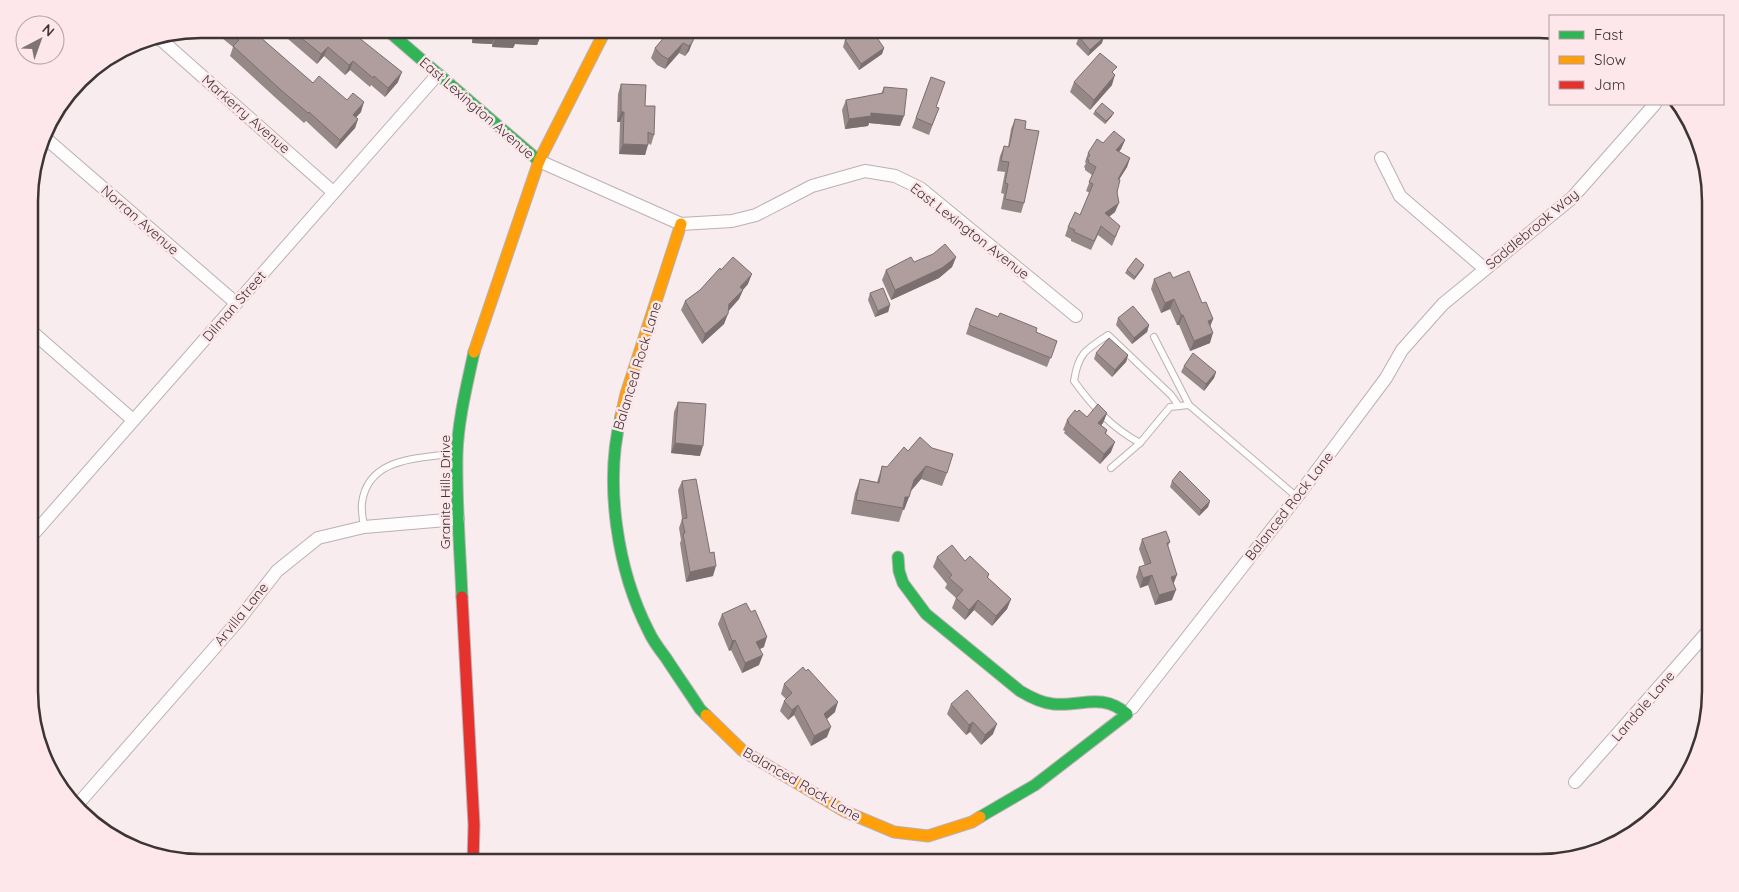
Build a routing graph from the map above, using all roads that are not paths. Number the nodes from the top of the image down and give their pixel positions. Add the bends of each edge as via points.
1 (396, 38) edge
2 (601, 38) edge
3 (164, 42) edge
4 (438, 74) junction
5 (1654, 105) edge
6 (49, 141) edge
7 (1381, 158) dead end
8 (539, 161) junction
9 (333, 192) junction
10 (681, 224) junction
11 (1484, 270) junction
12 (236, 303) junction
13 (1443, 304) joint
14 (1076, 316) dead end
15 (38, 336) edge
16 (1154, 337) dead end
17 (1189, 405) junction
18 (1179, 406) junction
19 (133, 420) junction
20 (1140, 443) junction
21 (458, 453) junction
22 (1110, 468) dead end
23 (1297, 497) junction
24 (458, 518) junction
25 (38, 527) edge
26 (364, 527) junction
27 (898, 557) dead end
28 (1702, 638) edge
29 (1130, 711) junction
30 (1575, 782) dead end
31 (80, 801) edge
32 (473, 854) edge

1 - 4 street, East Lexington Avenue
2 - 8 street, Granite Hills Drive
3 - 9 street, Markerry Avenue
4 - 8 street, East Lexington Avenue
4 - 9 street, Dilman Street
5 - 11 street, Saddlebrook Way via 1572,198
6 - 12 street, Norran Avenue
7 - 11 street via 1400,196
8 - 10 street, East Lexington Avenue
8 - 21 street, Granite Hills Drive via 476,343 464,400
9 - 12 street, Dilman Street
10 - 14 street, East Lexington Avenue via 732,222 756,214 812,186 865,171 895,176 920,188
10 - 29 street, Balanced Rock Lane via 626,394 615,438 613,473 617,527 627,578 649,633 700,709 743,751 844,811 894,832 928,836 972,822 1035,785
11 - 13 street, Saddlebrook Way
12 - 19 street, Dilman Street
13 - 23 street, Balanced Rock Lane via 1402,350 1386,378
15 - 19 street
16 - 17 lane
17 - 18 lane
17 - 23 lane
18 - 20 lane via 1170,407
18 - 20 lane via 1172,395 1108,336 1089,347 1076,363 1074,381 1090,403 1122,433
19 - 25 street, Dilman Street
20 - 22 lane
21 - 24 street, Granite Hills Drive
21 - 26 lane via 404,459 378,472 366,485 361,504
23 - 29 street, Balanced Rock Lane
24 - 26 street, Arvilla Lane
24 - 32 street, Granite Hills Drive
26 - 31 street, Arvilla Lane via 318,538 277,571
27 - 29 street via 898,571 903,583 926,614 1020,691 1033,699 1057,704 1100,701
28 - 30 street, Landale Lane

